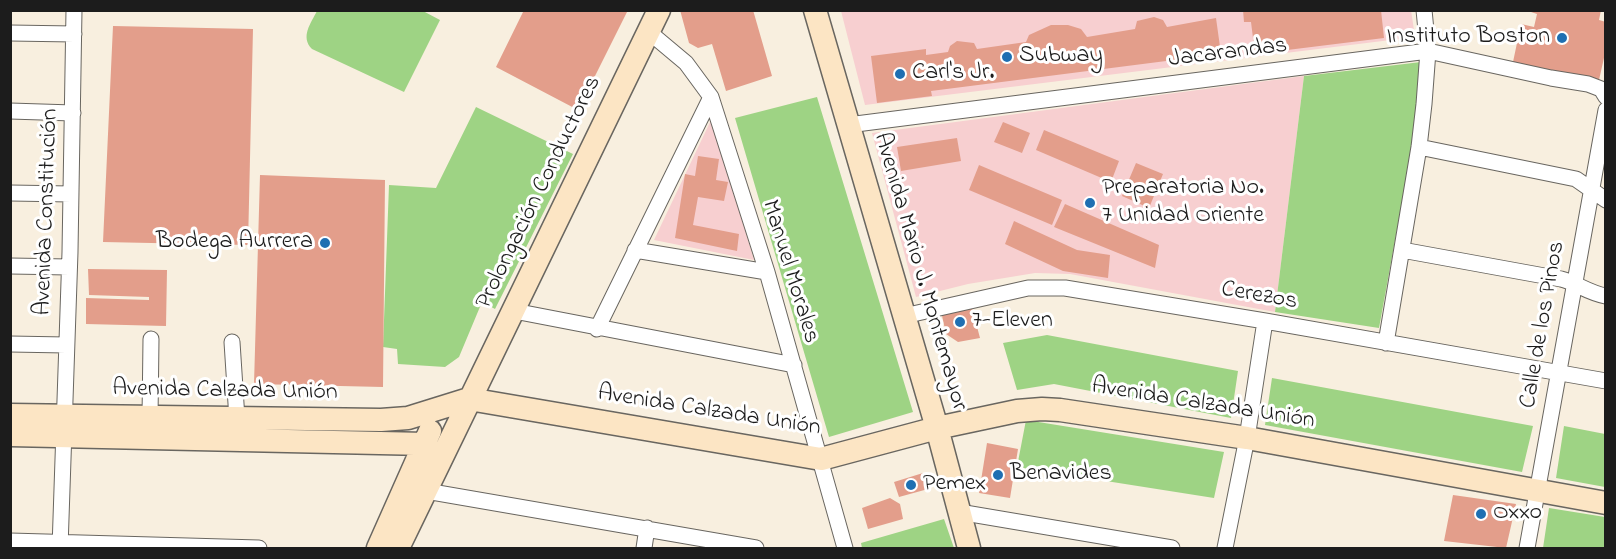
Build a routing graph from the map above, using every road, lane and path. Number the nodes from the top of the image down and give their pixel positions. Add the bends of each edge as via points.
1 (74, 10) edge
2 (659, 10) edge
3 (815, 10) edge
4 (1424, 10) edge
5 (10, 33) edge
6 (649, 33) junction
7 (74, 34) junction
8 (1428, 51) junction
9 (711, 97) junction
10 (1605, 97) edge
11 (1605, 110) edge
12 (10, 111) edge
13 (73, 113) junction
14 (848, 125) junction
15 (1419, 147) junction
16 (1591, 189) junction
17 (10, 194) edge
18 (71, 194) junction
19 (1605, 200) edge
20 (635, 250) junction
21 (1402, 250) junction
22 (10, 266) edge
23 (69, 267) junction
24 (767, 272) junction
25 (1574, 284) junction
26 (1605, 296) edge
27 (514, 311) junction
28 (904, 316) junction
29 (1265, 321) junction
30 (597, 328) junction
31 (151, 339) dead end
32 (232, 342) dead end
33 (1386, 343) junction
34 (10, 344) edge
35 (66, 345) junction
36 (794, 365) junction
37 (1558, 373) junction
38 (1605, 381) edge
39 (469, 399) junction
40 (437, 410) junction
41 (10, 415) edge
42 (150, 418) junction
43 (237, 419) junction
44 (64, 426) junction
45 (937, 428) junction
46 (10, 435) edge
47 (1247, 438) junction
48 (426, 444) junction
49 (821, 459) junction
50 (426, 491) junction
51 (1538, 491) junction
52 (1605, 503) edge
53 (959, 512) junction
54 (647, 528) junction
55 (10, 541) edge
56 (60, 546) edge
57 (259, 549) edge
58 (378, 549) edge
59 (398, 549) edge
60 (644, 549) edge
61 (756, 549) edge
62 (845, 549) edge
63 (969, 549) edge
64 (1172, 549) edge
65 (1225, 549) edge
66 (1527, 549) edge

1 - 7 street, Avenida Constitución
2 - 6 street, Prolongación Conductores
3 - 14 street, Avenida Mario J. Montemayor
4 - 8 street
5 - 7 street
6 - 9 street, Manuel Morales via 686,63
6 - 27 street, Prolongación Conductores
7 - 13 street, Avenida Constitución
8 - 10 street, Jacarandas via 1588,84 1600,89
8 - 14 street, Jacarandas
8 - 15 street
9 - 20 street
9 - 24 street, Manuel Morales
11 - 16 street, Calle de los Pinos
12 - 13 street
13 - 18 street, Avenida Constitución
14 - 28 street, Avenida Mario J. Montemayor
15 - 16 street via 1569,177
15 - 21 street
16 - 19 street
16 - 25 street, Calle de los Pinos
17 - 18 street
18 - 23 street, Avenida Constitución
20 - 24 street
20 - 30 street
21 - 25 street
21 - 33 street
22 - 23 street
23 - 35 street, Avenida Constitución
24 - 36 street, Manuel Morales
25 - 26 street
25 - 37 street, Calle de los Pinos
27 - 30 street
27 - 39 street, Prolongación Conductores
28 - 29 street, Cerezos via 1001,293 1048,287
28 - 45 street, Avenida Mario J. Montemayor
29 - 33 street, Cerezos
29 - 47 street
30 - 36 street
31 - 42 street
32 - 43 street
33 - 37 street, Cerezos
34 - 35 street
35 - 44 street, Avenida Constitución
36 - 49 street, Manuel Morales
37 - 38 street, Cerezos
37 - 51 street, Calle de los Pinos
39 - 40 street, Avenida Calzada Unión
39 - 49 street, Avenida Calzada Unión
39 - 50 street, Prolongación Conductores
40 - 43 street, Avenida Calzada Unión via 381,420
40 - 48 street
41 - 44 street, Avenida Calzada Unión
42 - 43 street, Avenida Calzada Unión
42 - 44 street, Avenida Calzada Unión
44 - 46 street, Avenida Calzada Unión
44 - 48 street, Avenida Calzada Unión
44 - 56 street, Avenida Constitución
45 - 47 street, Avenida Calzada Unión via 1042,409
45 - 49 street, Avenida Calzada Unión
45 - 53 street, Avenida Mario J. Montemayor
47 - 51 street, Avenida Calzada Unión
47 - 65 street
48 - 58 street
49 - 62 street, Manuel Morales
50 - 54 street
50 - 59 street, Prolongación Conductores
51 - 52 street, Avenida Calzada Unión
51 - 66 street, Calle de los Pinos
53 - 63 street, Avenida Mario J. Montemayor
53 - 64 street
54 - 60 street
54 - 61 street
55 - 56 street
56 - 57 street

